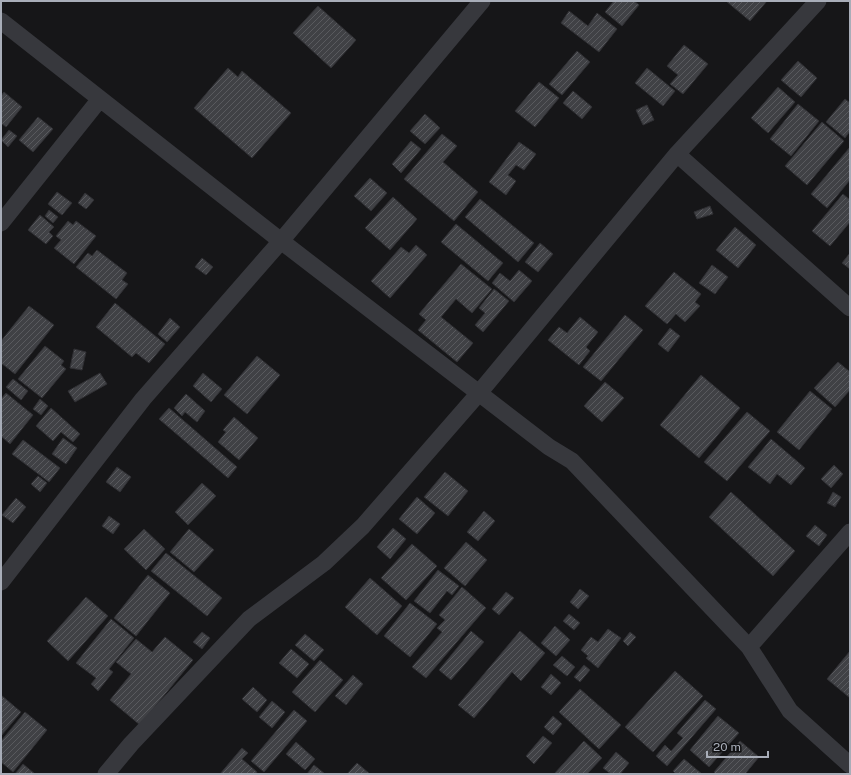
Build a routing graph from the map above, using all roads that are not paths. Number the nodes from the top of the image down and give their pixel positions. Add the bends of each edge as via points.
1 (482, 1) edge
2 (818, 1) edge
3 (1, 21) edge
4 (100, 99) junction
5 (677, 154) junction
6 (1, 223) edge
7 (281, 241) junction
8 (850, 308) edge
9 (479, 393) junction
10 (850, 532) edge
11 (1, 582) edge
12 (749, 647) junction
13 (850, 765) edge
14 (106, 774) edge

1 - 7 street
2 - 5 street
3 - 4 street
4 - 6 street
4 - 7 street
5 - 8 street
5 - 9 street
7 - 9 street
7 - 11 street via 143,399
9 - 12 street via 549,447 572,461
9 - 14 street via 363,526 324,563 249,619
10 - 12 street
12 - 13 street via 790,711

